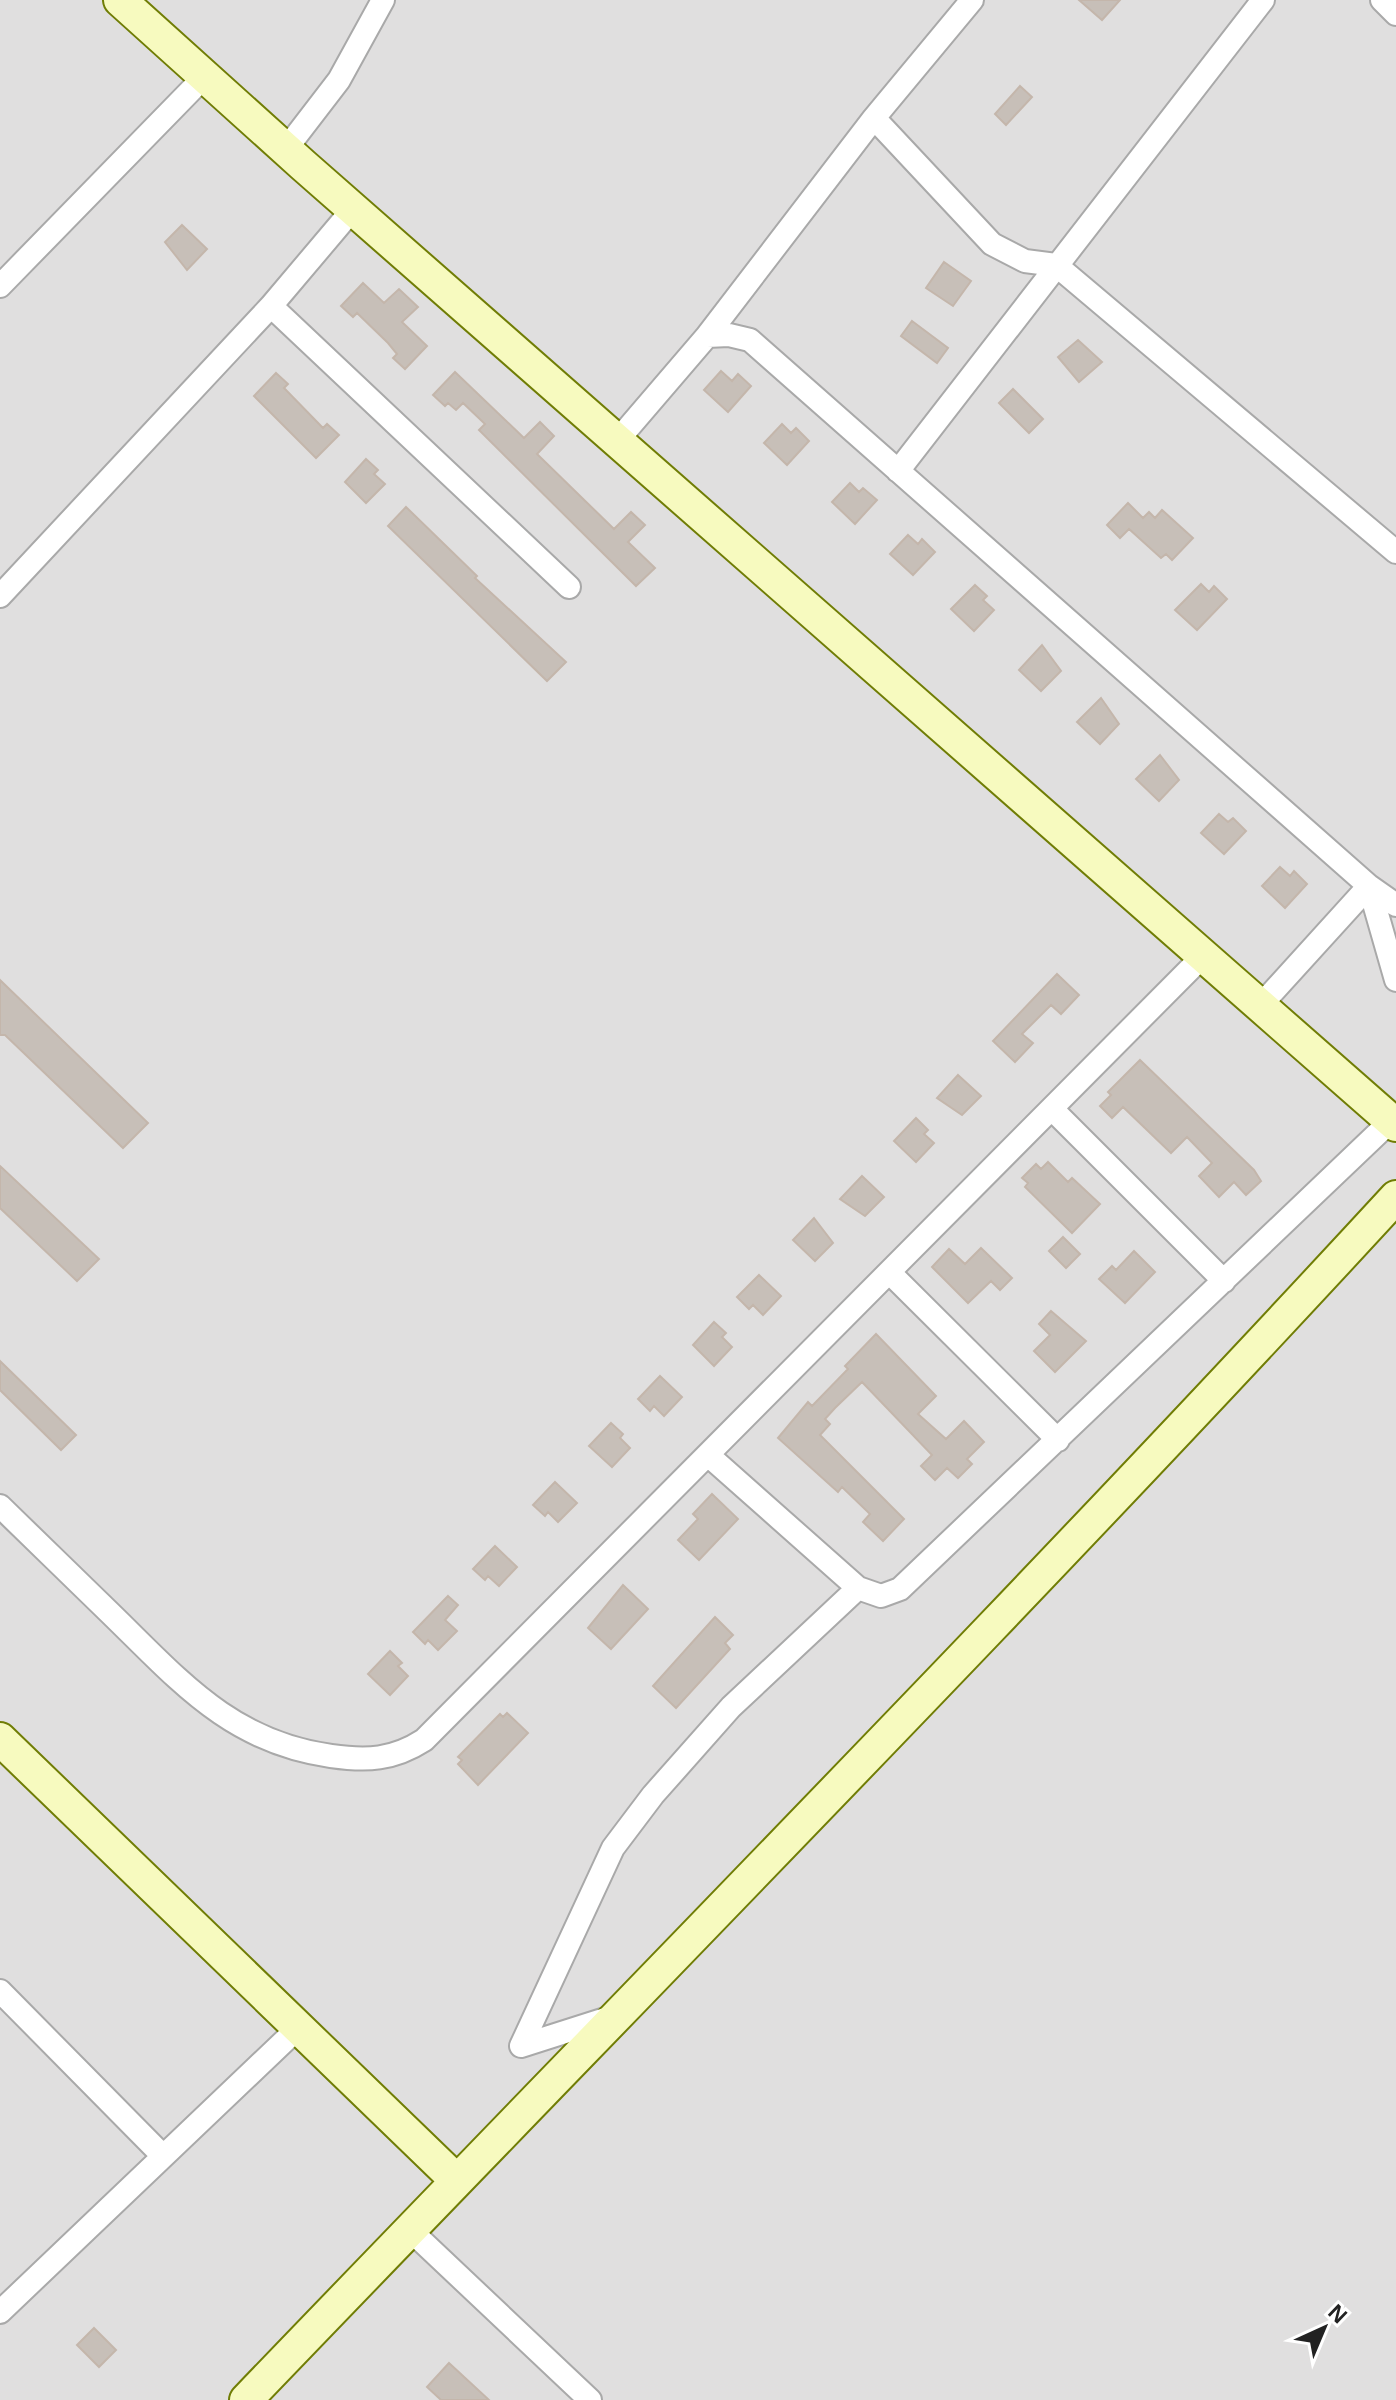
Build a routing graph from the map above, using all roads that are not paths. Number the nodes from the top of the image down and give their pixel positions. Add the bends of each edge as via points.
1 (120, 0) edge
2 (383, 0) edge
3 (972, 0) edge
4 (1263, 0) edge
5 (1382, 0) edge
6 (1396, 14) edge
7 (204, 77) junction
8 (874, 118) junction
9 (286, 149) junction
10 (353, 209) junction
11 (1056, 265) junction
12 (0, 286) edge
13 (271, 306) junction
14 (707, 336) junction
15 (617, 441) junction
16 (898, 471) junction
17 (1396, 552) edge
18 (569, 587) dead end
19 (0, 596) edge
20 (1369, 886) junction
21 (1396, 905) edge
22 (1203, 956) junction
23 (1396, 980) edge
24 (1260, 1006) junction
25 (1052, 1109) junction
26 (1394, 1120) edge
27 (1396, 1197) edge
28 (889, 1272) junction
29 (1224, 1281) junction
30 (1058, 1440) junction
31 (708, 1455) junction
32 (0, 1506) edge
33 (858, 1588) junction
34 (0, 1739) edge
35 (1, 1995) edge
36 (622, 2014) junction
37 (297, 2029) junction
38 (163, 2156) junction
39 (456, 2180) junction
40 (409, 2229) junction
41 (0, 2312) edge
42 (246, 2400) edge
43 (590, 2400) edge

1 - 7 street
2 - 9 street via 339,80
3 - 8 street
4 - 11 street
5 - 6 street
7 - 9 street
7 - 12 street
8 - 11 street via 992,244 1025,261
8 - 14 street
9 - 10 street
10 - 13 street
10 - 15 street
11 - 16 street
11 - 17 street
13 - 18 street
13 - 19 street
14 - 15 street
14 - 16 street via 750,340
15 - 22 street
16 - 20 street
20 - 21 street
20 - 23 street
20 - 24 street
22 - 24 street
22 - 25 street
24 - 26 street
25 - 28 street
25 - 29 street
26 - 29 street
27 - 36 street
28 - 30 street
28 - 31 street
29 - 30 street
30 - 33 street via 900,1589 881,1596
31 - 32 street via 424,1740 400,1756 374,1760 282,1748 237,1726 191,1692
31 - 33 street
33 - 36 street via 731,1707 613,1848 521,2046
34 - 37 street
35 - 38 street
36 - 39 street
37 - 38 street
37 - 39 street
38 - 41 street
39 - 40 street
40 - 42 street
40 - 43 street

